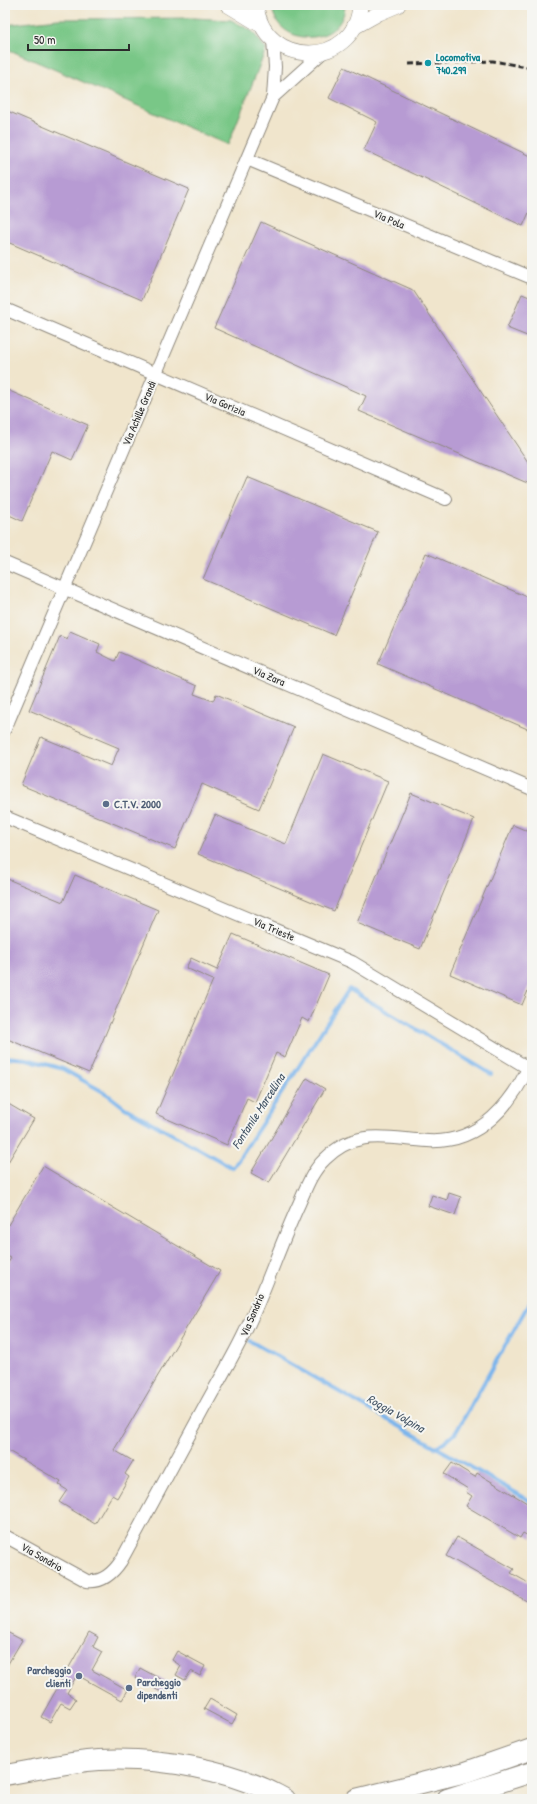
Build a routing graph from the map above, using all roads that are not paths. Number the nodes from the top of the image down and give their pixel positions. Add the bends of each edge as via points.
1 (228, 5) edge
2 (256, 5) edge
3 (360, 5) edge
4 (398, 5) edge
5 (261, 25) junction
6 (354, 27) junction
7 (273, 40) junction
8 (323, 52) junction
9 (273, 96) junction
10 (247, 159) junction
11 (532, 278) edge
12 (5, 308) edge
13 (156, 374) junction
14 (446, 499) dead end
15 (5, 563) edge
16 (65, 589) junction
17 (5, 729) edge
18 (532, 789) edge
19 (5, 816) edge
20 (530, 1064) edge
21 (5, 1536) edge
22 (532, 1749) edge
23 (532, 1772) edge
24 (5, 1775) edge
25 (282, 1797) edge
26 (356, 1799) edge
27 (447, 1799) edge

1 - 5 street
2 - 5 street
3 - 6 street
4 - 6 street
5 - 7 street
6 - 8 street via 341,42
7 - 8 street via 296,52
7 - 9 street
8 - 9 street
9 - 10 street, Via Achille Grandi
10 - 11 street, Via Pola
10 - 13 street, Via Achille Grandi
12 - 13 street, Via Gorizia
13 - 14 street, Via Gorizia
13 - 16 street, Via Achille Grandi
15 - 16 street, Via Zara
16 - 17 street, Via Achille Grandi
16 - 18 street, Via Zara
19 - 20 street, Via Trieste via 352,962
20 - 21 street, Via Sondrio via 502,1110 472,1132 435,1141 388,1136 365,1138 343,1146 321,1163 313,1174 296,1211 245,1334 114,1571 101,1580 87,1581
22 - 26 highway via 466,1772
23 - 27 highway
24 - 25 highway via 81,1762 152,1761 221,1774

